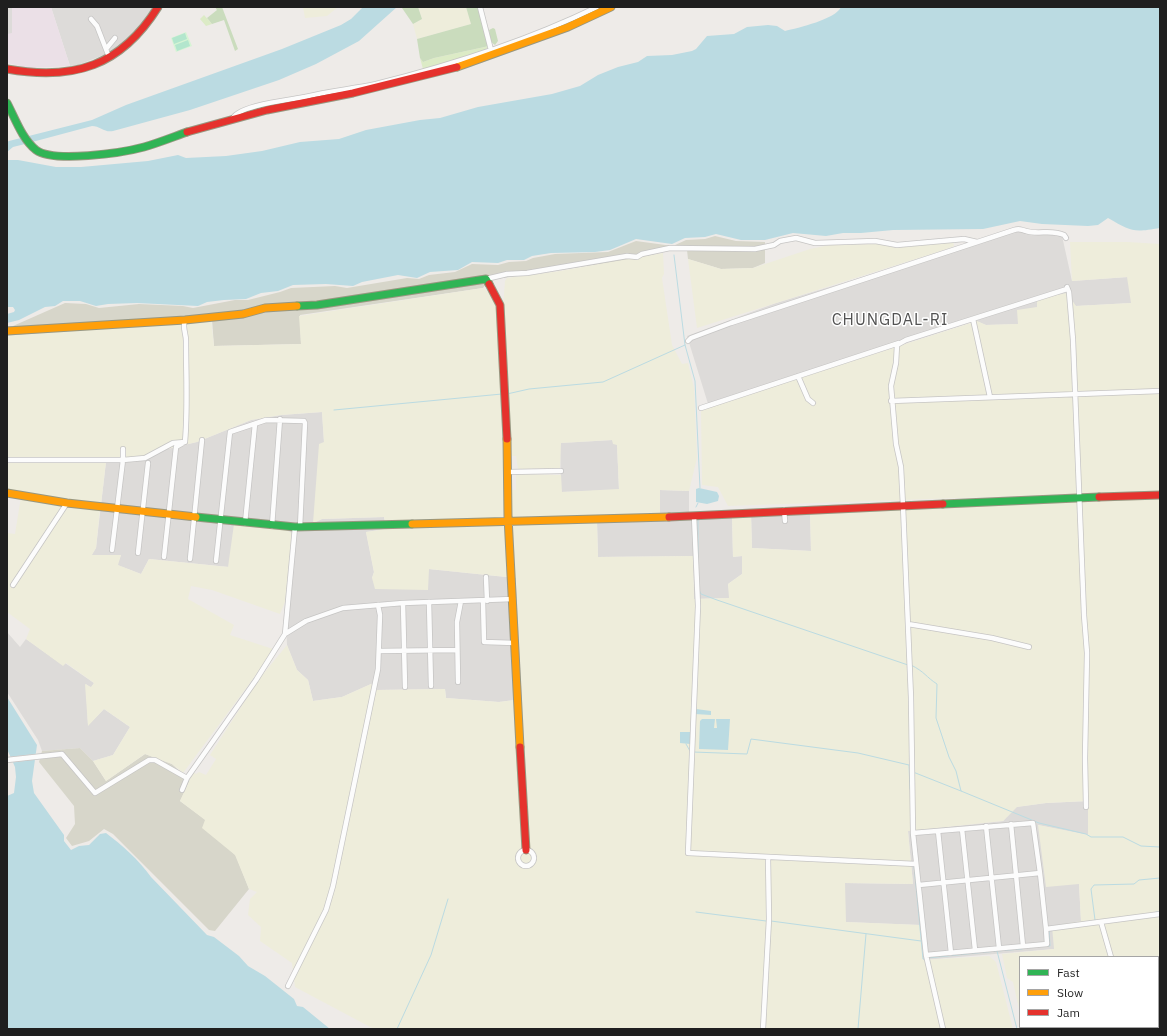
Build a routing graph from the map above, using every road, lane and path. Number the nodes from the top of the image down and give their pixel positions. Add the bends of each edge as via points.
1 (158, 7) edge
2 (480, 7) edge
3 (597, 7) edge
4 (611, 7) edge
5 (91, 19) dead end
6 (115, 38) dead end
7 (106, 49) junction
8 (491, 50) junction
9 (109, 57) junction
10 (7, 69) edge
11 (7, 103) edge
12 (232, 120) junction
13 (1066, 238) dead end
14 (977, 242) junction
15 (486, 279) junction
16 (185, 320) junction
17 (973, 320) junction
18 (7, 331) edge
19 (688, 341) dead end
20 (899, 343) junction
21 (798, 376) junction
22 (1160, 391) edge
23 (1074, 394) junction
24 (990, 397) junction
25 (891, 401) junction
26 (813, 403) dead end
27 (701, 408) dead end
28 (280, 419) junction
29 (255, 424) junction
30 (202, 440) dead end
31 (185, 442) junction
32 (123, 449) dead end
33 (7, 460) edge
34 (123, 460) junction
35 (148, 463) dead end
36 (561, 471) dead end
37 (508, 472) junction
38 (7, 493) edge
39 (1160, 495) edge
40 (1079, 498) junction
41 (67, 503) junction
42 (903, 506) junction
43 (117, 508) junction
44 (784, 510) junction
45 (143, 511) junction
46 (169, 514) junction
47 (194, 516) junction
48 (694, 516) junction
49 (220, 519) junction
50 (509, 521) junction
51 (785, 521) dead end
52 (246, 523) junction
53 (272, 526) junction
54 (297, 527) junction
55 (112, 550) dead end
56 (138, 553) dead end
57 (164, 557) dead end
58 (190, 559) dead end
59 (216, 561) dead end
60 (486, 577) dead end
61 (13, 585) dead end
62 (513, 599) junction
63 (461, 601) junction
64 (485, 601) junction
65 (429, 602) junction
66 (403, 603) junction
67 (378, 605) junction
68 (908, 624) junction
69 (285, 634) junction
70 (515, 643) junction
71 (1029, 647) dead end
72 (404, 650) junction
73 (431, 650) junction
74 (457, 650) junction
75 (380, 651) junction
76 (458, 682) dead end
77 (431, 686) dead end
78 (405, 687) dead end
79 (7, 760) edge
80 (187, 778) junction
81 (182, 790) dead end
82 (1086, 807) dead end
83 (1011, 824) junction
84 (986, 826) junction
85 (962, 829) junction
86 (938, 831) junction
87 (913, 833) junction
88 (526, 850) dead end
89 (768, 857) junction
90 (916, 864) junction
91 (1040, 873) junction
92 (1016, 876) junction
93 (992, 878) junction
94 (968, 880) junction
95 (944, 883) junction
96 (919, 885) junction
97 (1160, 914) edge
98 (1101, 922) junction
99 (1046, 930) junction
100 (1023, 946) junction
101 (999, 948) junction
102 (975, 950) junction
103 (951, 953) junction
104 (926, 955) junction
105 (1111, 956) edge
106 (288, 986) dead end
107 (763, 1029) edge
108 (943, 1029) edge

1 - 9 street via 135,40
2 - 8 street
3 - 8 street via 571,20
4 - 12 street via 568,27 457,67 409,81 267,110
5 - 7 street via 97,26
6 - 7 street
7 - 9 street
8 - 12 street via 375,84 247,108 236,113
9 - 10 street via 69,73 36,74
11 - 12 street via 33,147 58,157 143,147
13 - 14 street via 1053,232 1027,232 1021,228
14 - 15 street via 964,239 897,245 875,241 815,243 796,238 755,249 670,248 637,257 627,256
14 - 19 street via 731,323
15 - 16 street via 317,305 265,308 243,314
15 - 37 street via 500,305
16 - 18 street
16 - 31 street via 188,410
17 - 20 street
17 - 23 street via 1067,288 1070,292
17 - 24 street
20 - 21 street
20 - 25 street
21 - 26 street via 808,399
21 - 27 street
22 - 23 street
23 - 24 street
23 - 40 street
24 - 25 street
25 - 42 street
28 - 29 street
28 - 53 street
28 - 54 street via 305,423
29 - 49 street via 230,432
29 - 52 street
30 - 47 street
31 - 34 street via 173,443 145,458
31 - 46 street via 176,446
32 - 34 street
33 - 34 street
34 - 43 street
35 - 45 street
36 - 37 street
37 - 50 street
38 - 41 street
39 - 40 street
40 - 42 street
40 - 82 street via 1088,653
41 - 43 street
41 - 61 street
42 - 44 street
42 - 68 street
43 - 45 street
43 - 55 street
44 - 48 street
44 - 51 street
45 - 46 street
45 - 56 street
46 - 47 street
46 - 57 street
47 - 49 street
47 - 58 street
48 - 50 street
48 - 89 street via 698,606 688,853
49 - 52 street
49 - 59 street
50 - 54 street
50 - 62 street
52 - 53 street
53 - 54 street
54 - 69 street
60 - 64 street
62 - 64 street
62 - 70 street
63 - 64 street
63 - 65 street
63 - 74 street via 457,622
64 - 70 street via 484,642
65 - 66 street
65 - 73 street
66 - 67 street
66 - 72 street
67 - 69 street via 343,608 306,621
67 - 75 street
68 - 71 street
68 - 87 street
69 - 80 street
70 - 88 street
72 - 73 street
72 - 75 street
72 - 78 street
73 - 74 street
73 - 77 street
74 - 76 street
75 - 106 street via 333,886 326,910
79 - 80 street via 62,754 95,793 149,760 155,760
80 - 81 street
83 - 84 street
83 - 91 street via 1030,822 1035,825
83 - 92 street
84 - 85 street
84 - 93 street
85 - 86 street
85 - 94 street
86 - 87 street
86 - 95 street
87 - 90 street
89 - 90 street
89 - 107 street via 769,919
90 - 96 street
91 - 92 street
91 - 99 street
92 - 93 street
92 - 100 street
93 - 94 street
93 - 101 street
94 - 95 street
94 - 102 street
95 - 96 street
95 - 103 street
96 - 104 street
97 - 98 street
98 - 99 street
98 - 105 street
99 - 100 street via 1047,944
100 - 101 street
101 - 102 street
102 - 103 street
103 - 104 street
104 - 108 street

